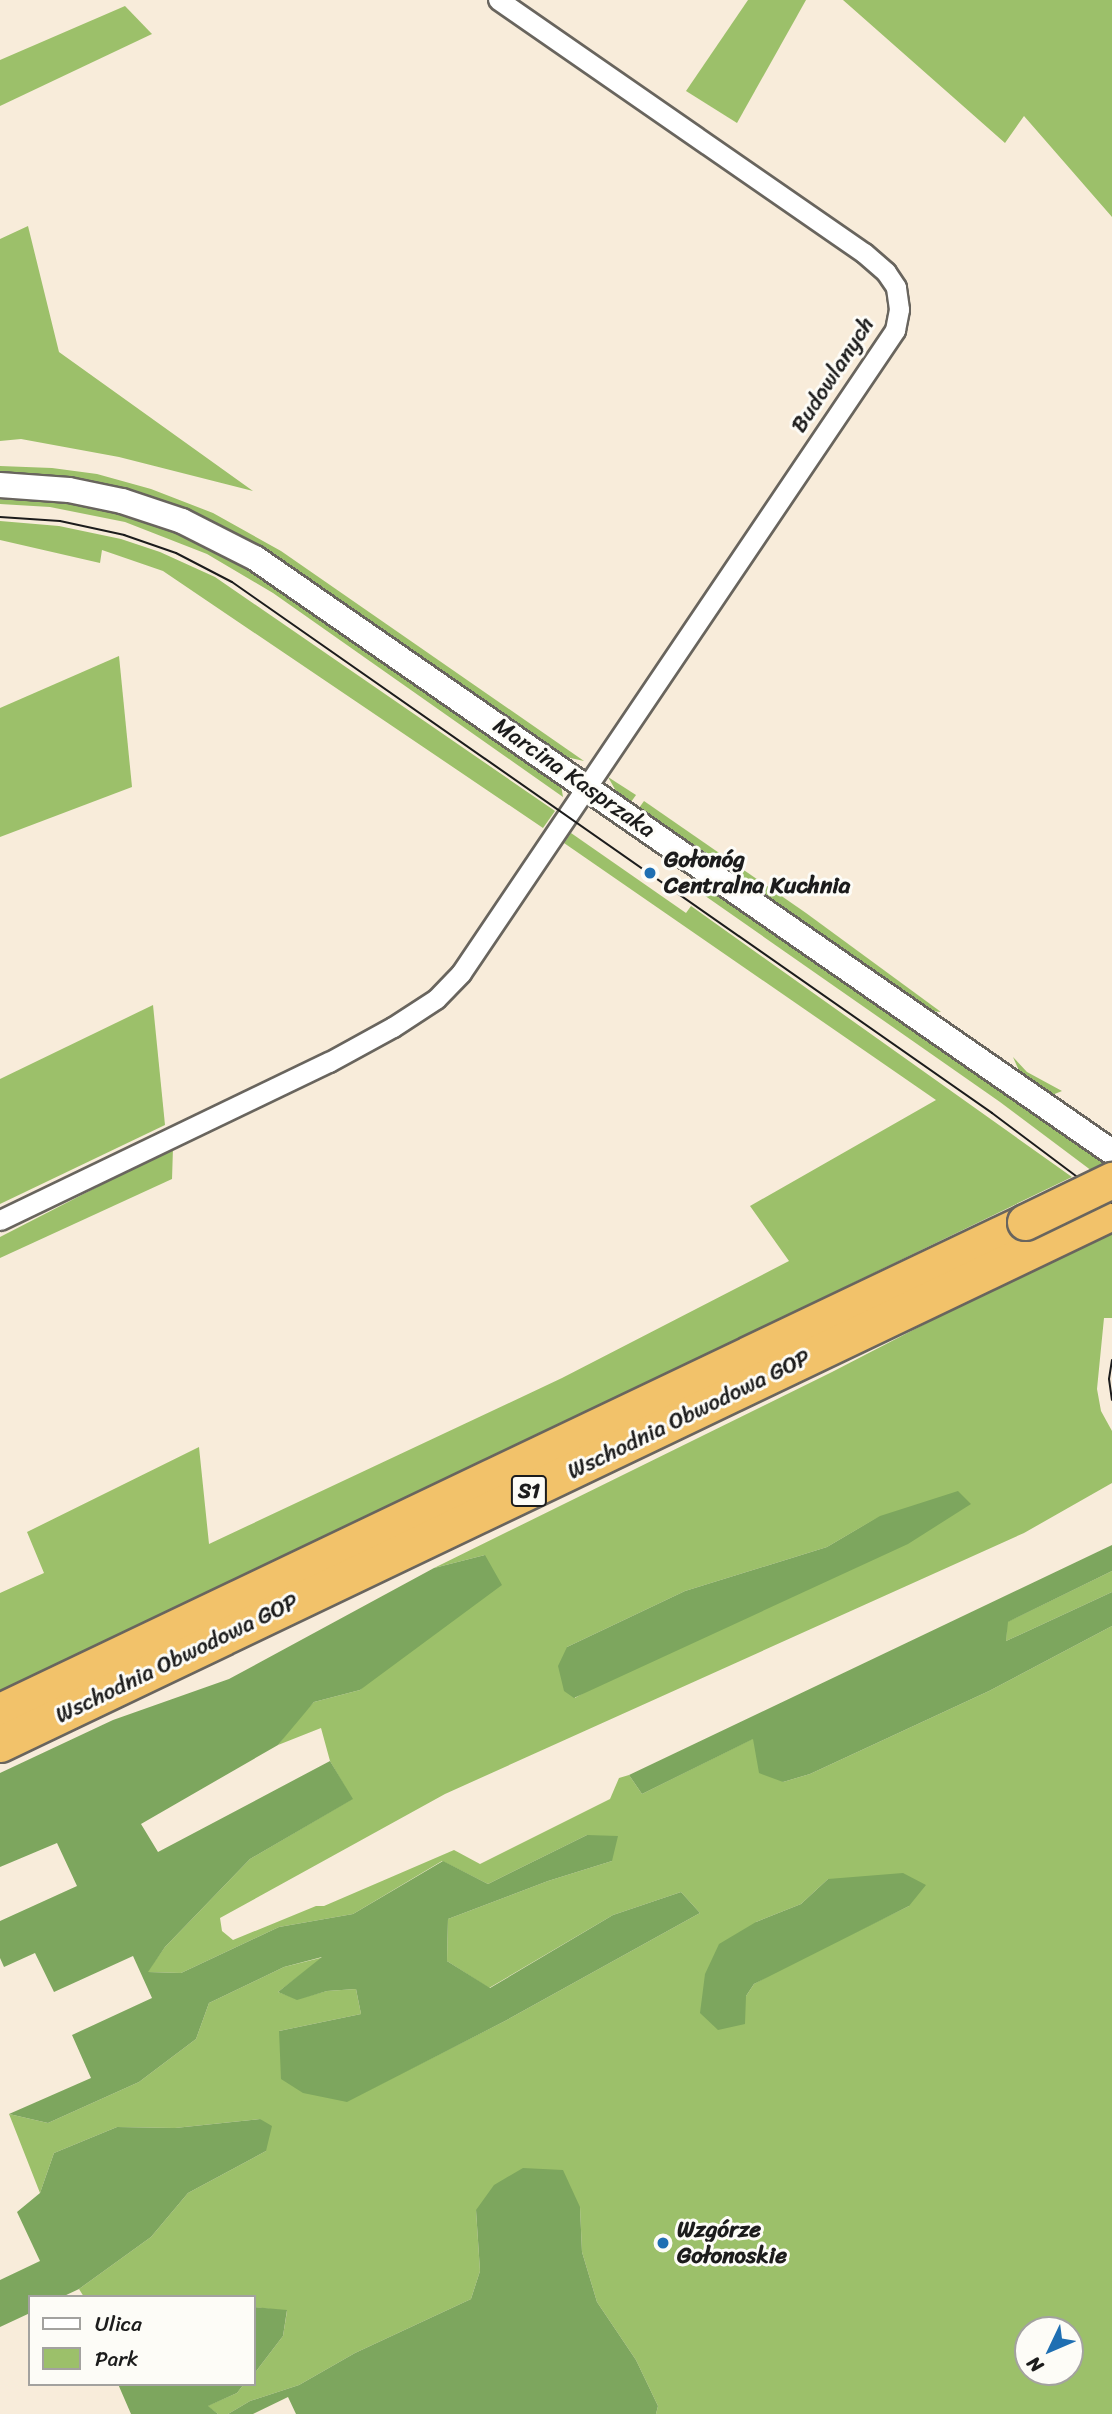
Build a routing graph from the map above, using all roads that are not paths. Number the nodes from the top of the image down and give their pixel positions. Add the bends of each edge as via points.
1 (498, 0) edge
2 (0, 485) edge
3 (586, 786) junction
4 (1112, 1152) edge
5 (1112, 1180) edge
6 (1112, 1212) edge
7 (0, 1220) edge
8 (0, 1711) edge
9 (0, 1744) edge

1 - 3 street, Budowlanych via 864,253 896,288 899,309 895,330
2 - 3 street, Marcina Kasprzaka via 105,496 205,531 288,579
3 - 4 street, Marcina Kasprzaka
3 - 7 street, Budowlanych via 461,973 436,999 329,1062
5 - 8 highway, Wschodnia Obwodowa GOP / S1, bridge
6 - 9 highway, Wschodnia Obwodowa GOP / S1

